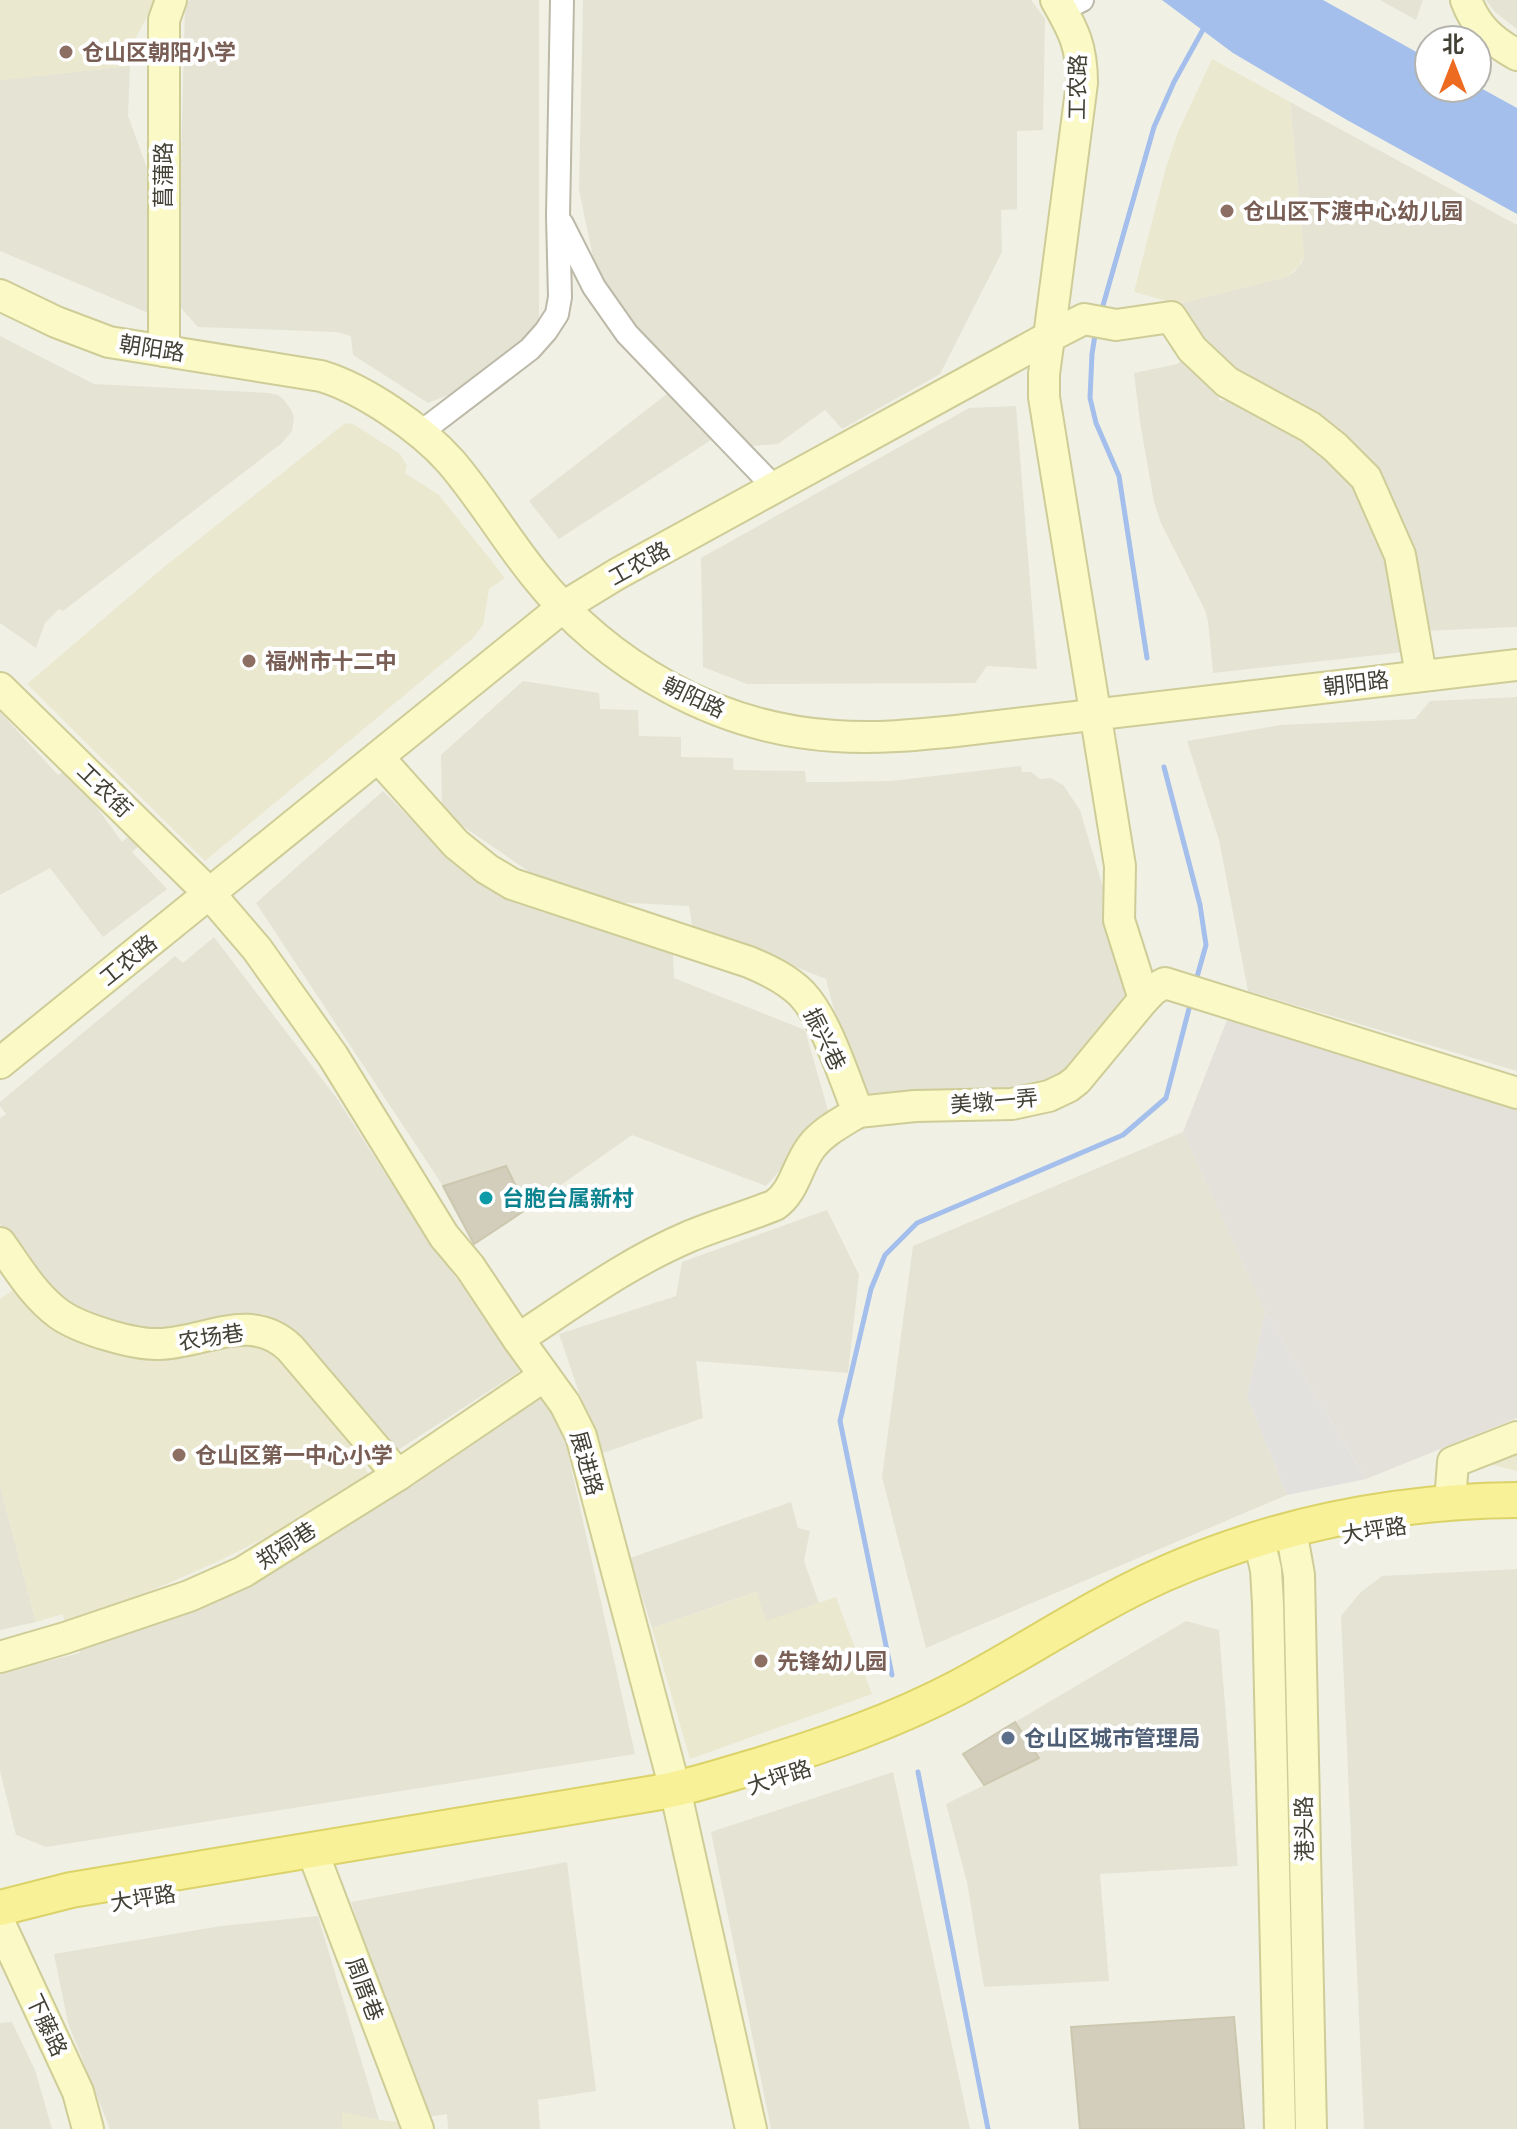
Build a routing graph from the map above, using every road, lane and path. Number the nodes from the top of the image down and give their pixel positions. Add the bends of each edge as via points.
1 (171, 0) edge
2 (562, 0) edge
3 (1466, 0) edge
4 (1067, 3) edge
5 (1517, 55) edge
6 (558, 216) junction
7 (0, 295) edge
8 (1049, 337) junction
9 (164, 351) junction
10 (420, 433) junction
11 (775, 488) junction
12 (563, 607) junction
13 (1517, 665) edge
14 (1421, 675) junction
15 (0, 688) edge
16 (1097, 716) junction
17 (378, 757) junction
18 (209, 893) junction
19 (1144, 999) junction
20 (0, 1063) edge
21 (1517, 1093) edge
22 (858, 1112) junction
23 (0, 1243) edge
24 (518, 1339) junction
25 (544, 1376) junction
26 (1517, 1437) edge
27 (398, 1475) junction
28 (1517, 1500) edge
29 (1450, 1502) junction
30 (1517, 1519) edge
31 (1277, 1543) junction
32 (0, 1657) edge
33 (677, 1797) junction
34 (316, 1859) junction
35 (0, 1909) edge
36 (0, 1924) edge
37 (88, 2129) edge
38 (418, 2129) edge
39 (751, 2129) edge
40 (1280, 2129) edge
41 (1311, 2129) edge

1 - 9 street, 菖蒲路 via 164,20
2 - 6 street
3 - 5 street via 1481,29
4 - 8 street, 工农路 via 1082,83
6 - 10 street via 560,297 553,322 530,349
6 - 11 street via 594,287 627,334
7 - 9 street, 朝阳路 via 109,342
8 - 11 street, 工农路
8 - 14 street via 1084,319 1116,325 1171,317 1192,349 1227,382 1327,439 1369,484 1400,555
8 - 16 street via 1044,397
9 - 10 street, 朝阳路 via 334,380
10 - 12 street, 朝阳路 via 453,464
11 - 12 street, 工农路
12 - 16 street, 朝阳路 via 643,673 707,706 780,729 892,736
12 - 17 street, 工农路
13 - 14 street, 朝阳路
14 - 16 street, 朝阳路
15 - 18 street, 工农街
16 - 19 street via 1120,866 1119,920
17 - 18 street, 工农路
17 - 22 street, 振兴巷 via 456,844 512,884 749,962 781,978 816,1015
18 - 20 street, 工农路
18 - 24 street, 展进路 via 257,949 333,1056 444,1236
19 - 21 street, 美墩一弄 via 1159,985 1177,986
19 - 22 street, 美墩一弄 via 1077,1080 1049,1096 1012,1104
22 - 24 street via 818,1139 789,1191 775,1205 657,1252
23 - 27 street, 农场巷 via 41,1299 75,1324 150,1344 241,1329 273,1335 290,1348
24 - 25 street, 展进路
25 - 27 street, 郑祠巷
25 - 33 street, 展进路 via 581,1436
26 - 29 street via 1453,1462
27 - 32 street, 郑祠巷 via 221,1583
28 - 29 main road
29 - 31 main road via 1346,1516
30 - 31 main road, 大坪路 via 1432,1521
31 - 33 main road, 大坪路 via 1156,1596 887,1730 824,1745
31 - 40 street, 港头路 via 1268,1604
31 - 41 street, 港头路 via 1299,1586
33 - 34 main road, 大坪路
33 - 39 street, 展进路
34 - 35 main road, 大坪路 via 71,1890
34 - 38 street, 周厝巷
36 - 37 street, 下藤路 via 78,2092

